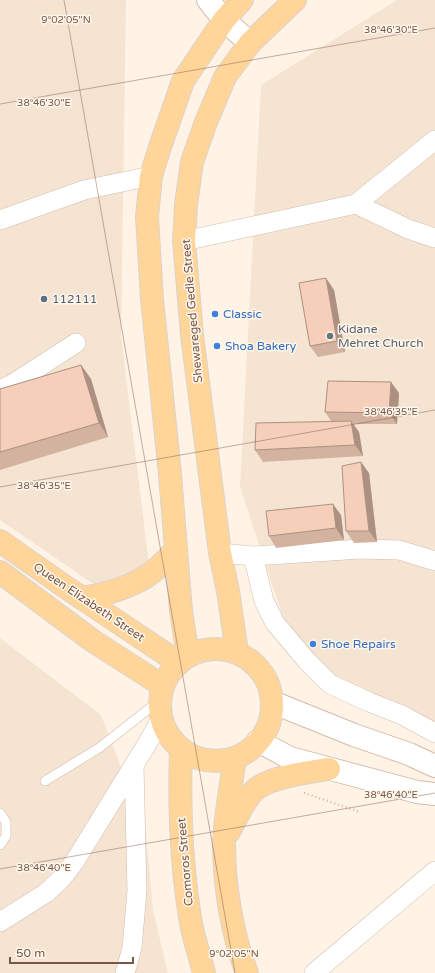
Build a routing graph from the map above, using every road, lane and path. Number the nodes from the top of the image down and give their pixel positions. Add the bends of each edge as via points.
1 (208, 0) edge
2 (242, 0) edge
3 (295, 0) edge
4 (224, 20) junction
5 (250, 43) junction
6 (435, 140) edge
7 (151, 176) junction
8 (356, 204) junction
9 (0, 220) edge
10 (435, 238) edge
11 (184, 241) junction
12 (76, 343) dead end
13 (0, 390) edge
14 (0, 541) edge
15 (176, 550) junction
16 (220, 553) junction
17 (253, 556) junction
18 (435, 561) edge
19 (0, 572) edge
20 (82, 598) junction
21 (237, 653) junction
22 (184, 659) junction
23 (162, 701) junction
24 (272, 702) junction
25 (435, 734) edge
26 (258, 741) junction
27 (182, 749) junction
28 (235, 758) junction
29 (134, 765) junction
30 (435, 766) edge
31 (329, 769) junction
32 (45, 781) dead end
33 (298, 791) dead end
34 (435, 794) edge
35 (360, 812) dead end
36 (0, 813) edge
37 (224, 842) junction
38 (0, 845) edge
39 (435, 871) edge
40 (0, 922) edge
41 (125, 973) edge
42 (204, 973) edge
43 (247, 973) edge
44 (314, 973) edge

1 - 4 main road
2 - 4 main road
3 - 5 main road, Shewareged Gedle Street
4 - 5 main road
4 - 7 main road via 184,81
5 - 11 main road, Shewareged Gedle Street via 225,77 192,162
6 - 8 street
7 - 9 street via 84,190
7 - 15 main road via 148,217 152,291
8 - 10 street via 408,229
8 - 11 street
11 - 16 main road, Shewareged Gedle Street via 192,336
12 - 13 street
14 - 20 main road, Queen Elizabeth Street
15 - 20 main road via 154,570 131,585
15 - 22 main road
16 - 17 street
16 - 21 main road, Shewareged Gedle Street
17 - 18 street via 361,549 399,550
17 - 25 street via 264,601 275,623 330,684 402,715
19 - 23 main road via 93,641
20 - 22 main road, Queen Elizabeth Street
21 - 22 main road via 220,649 204,650
21 - 24 main road via 251,661 262,674 269,687
22 - 23 main road via 170,673
23 - 27 main road via 169,735
23 - 29 street
23 - 32 lane via 99,748
24 - 26 main road via 266,730
24 - 30 main road
26 - 28 main road
26 - 31 main road via 290,758
27 - 28 main road via 198,758 216,761
27 - 42 main road, Comoros Street via 182,854 191,924
28 - 37 main road
29 - 40 street via 76,861 62,878 46,893
29 - 41 street via 137,891 132,948
31 - 34 main road via 417,792
31 - 37 main road via 272,780 253,791
33 - 35 path
36 - 38 lane via 6,822 6,836
37 - 43 main road via 233,923
39 - 44 street

